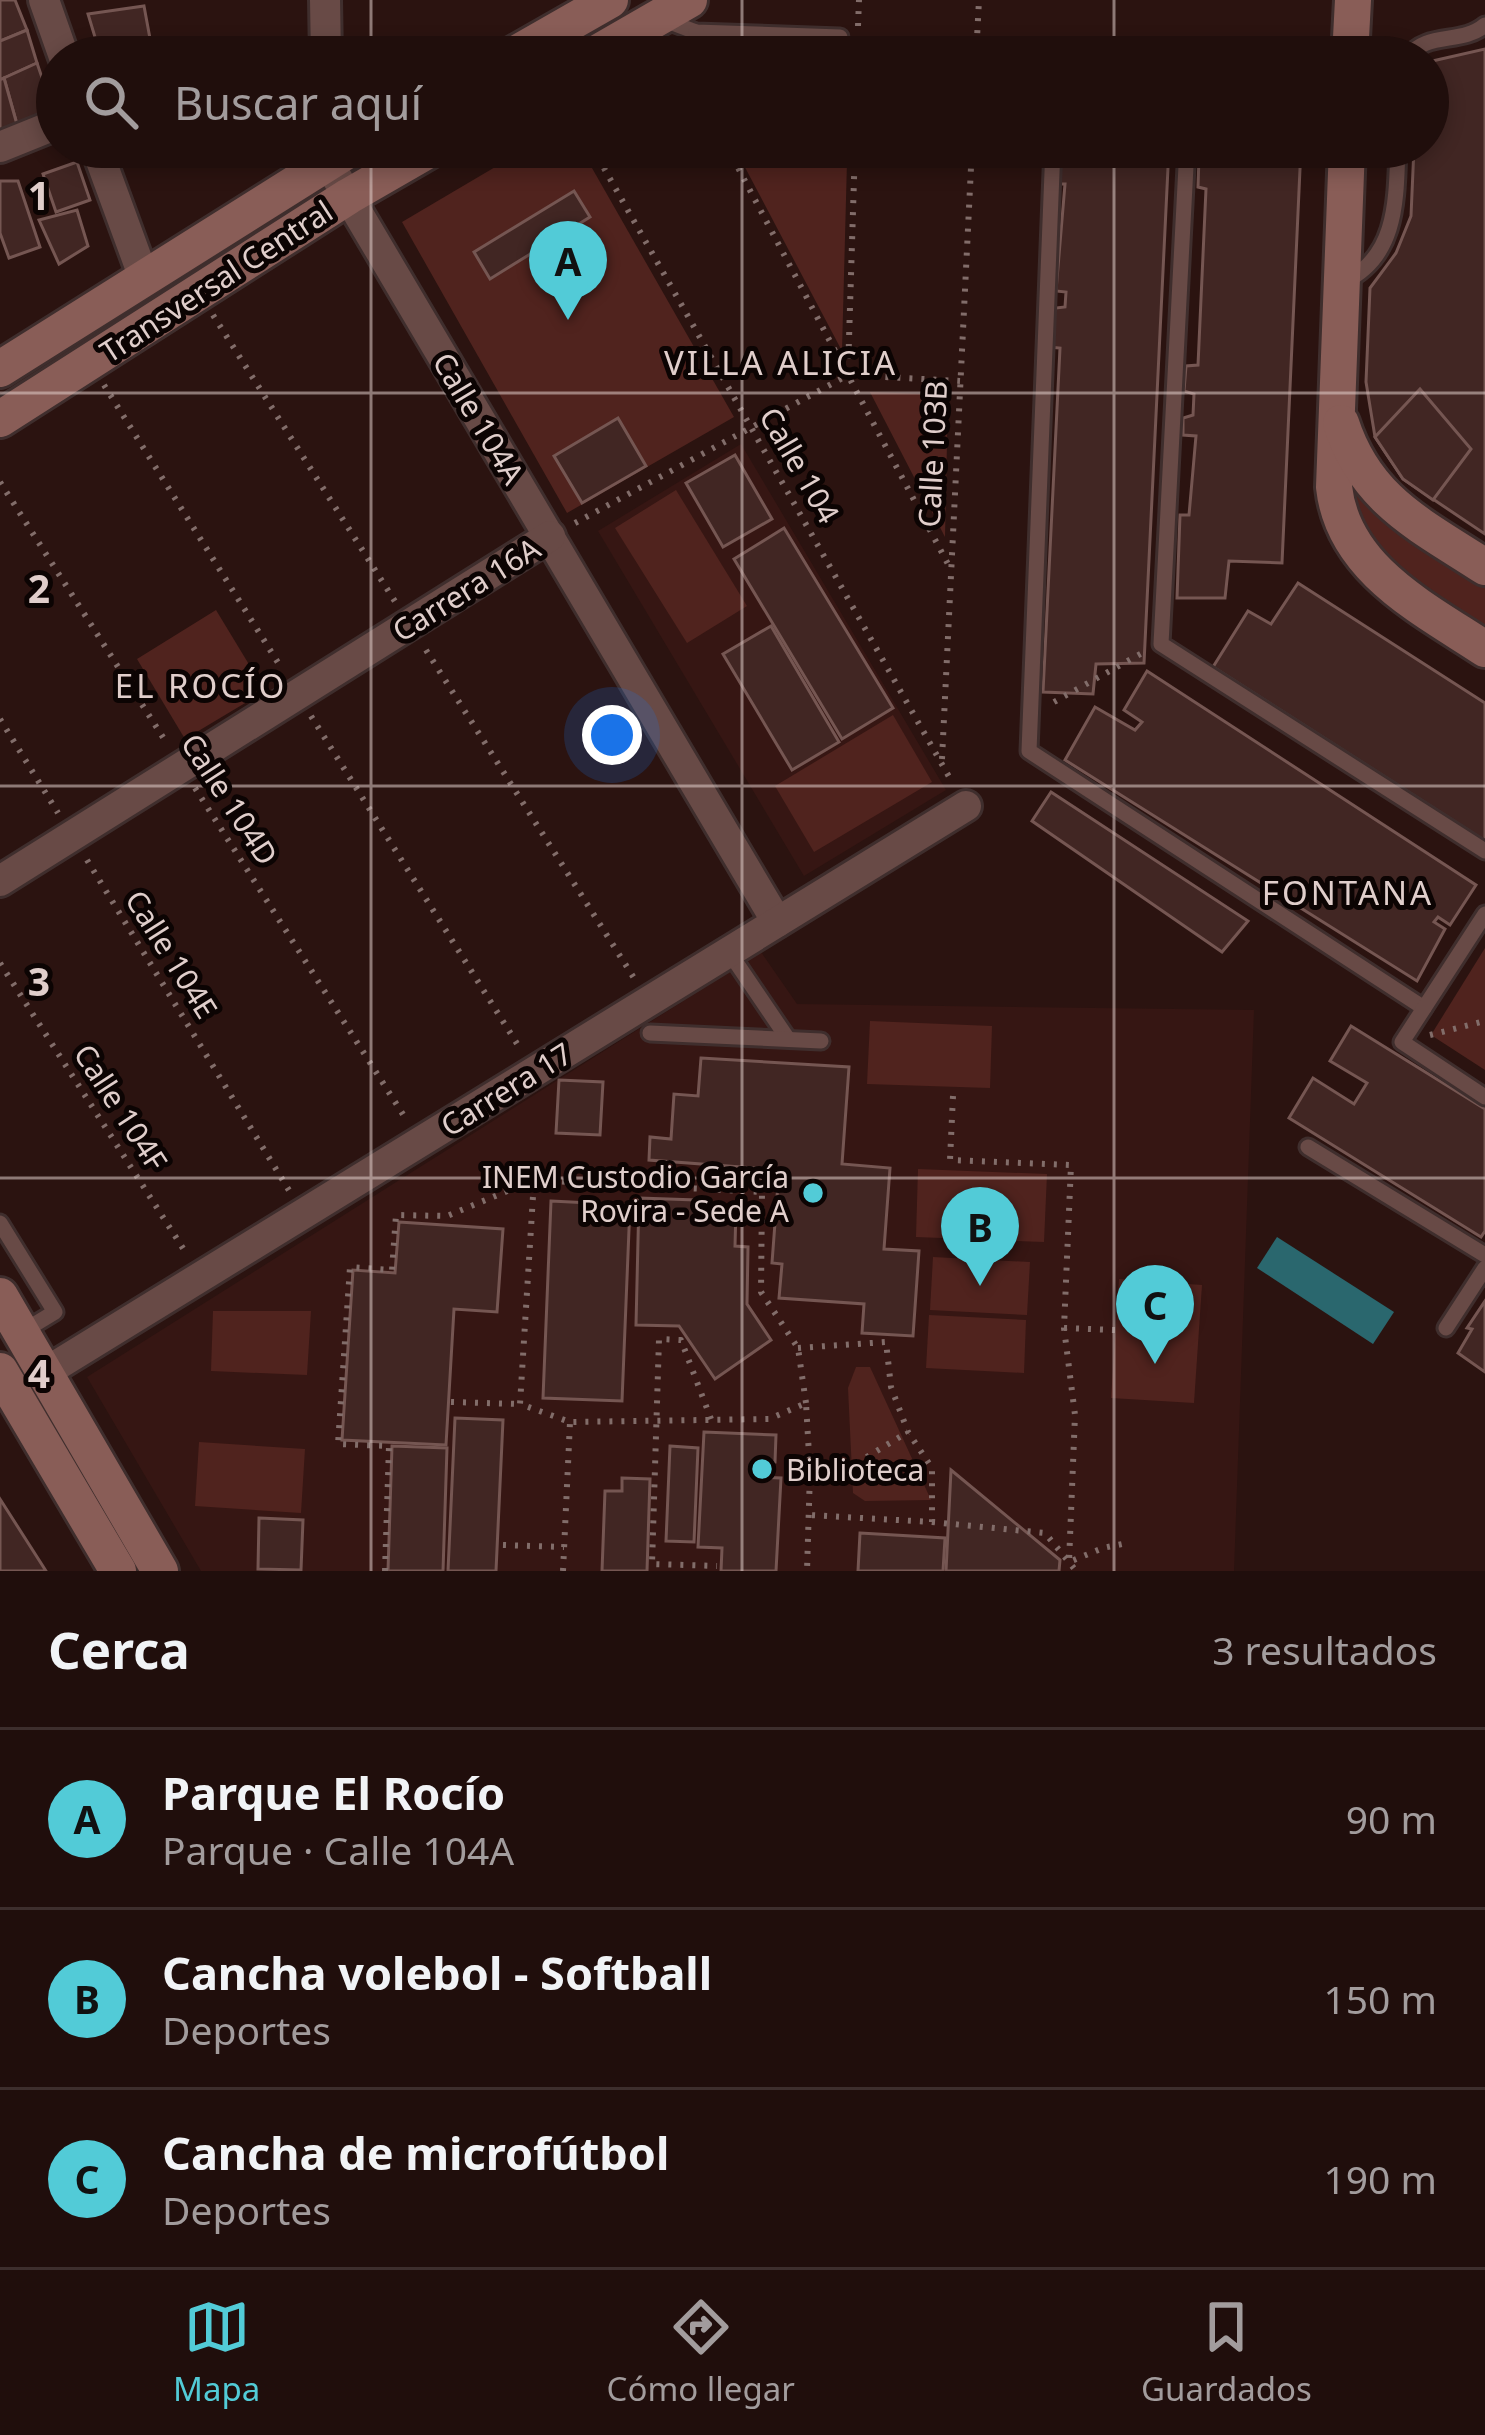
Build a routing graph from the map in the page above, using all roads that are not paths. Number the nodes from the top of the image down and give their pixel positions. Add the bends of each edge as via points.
1 (44, 0) edge
2 (325, 0) edge
3 (610, 0) edge
4 (1352, 0) edge
5 (681, 16) edge
6 (1485, 25) edge
7 (57, 36) edge
8 (326, 36) edge
9 (547, 36) edge
10 (637, 36) edge
11 (832, 36) edge
12 (1351, 36) edge
13 (1449, 39) edge
14 (36, 133) edge
15 (0, 148) edge
16 (104, 168) edge
17 (311, 168) edge
18 (341, 168) edge
19 (398, 168) edge
20 (1052, 168) edge
21 (1186, 168) edge
22 (1346, 168) edge
23 (1397, 168) edge
24 (349, 196) junction
25 (143, 278) junction
26 (1342, 284) junction
27 (0, 369) edge
28 (1337, 408) junction
29 (0, 419) edge
30 (550, 536) junction
31 (1485, 567) edge
32 (1485, 649) edge
33 (966, 806) road end
34 (1485, 851) edge
35 (0, 881) edge
36 (1485, 914) edge
37 (777, 922) junction
38 (729, 952) junction
39 (1424, 1008) junction
40 (650, 1033) dead end
41 (788, 1039) junction
42 (820, 1041) dead end
43 (1485, 1096) edge
44 (1308, 1148) dead end
45 (0, 1222) edge
46 (1485, 1255) edge
47 (1485, 1268) edge
48 (0, 1296) edge
49 (1445, 1328) dead end
50 (22, 1333) junction
51 (0, 1371) edge
52 (46, 1372) junction
53 (118, 1571) edge
54 (160, 1571) edge

1 - 7 street
2 - 8 street
3 - 9 main road
4 - 12 main road
5 - 10 main road
5 - 11 lane
6 - 13 lane
14 - 15 street
16 - 25 street
17 - 25 main road, Transversal Central
18 - 24 street, Calle 104A
19 - 24 main road, Transversal Central
20 - 39 lane via 1029,751
21 - 34 lane via 1161,644
22 - 26 main road
23 - 26 lane via 1388,236 1371,265
24 - 29 main road, Transversal Central
24 - 30 street, Calle 104A
25 - 27 main road, Transversal Central
26 - 28 main road
28 - 31 main road via 1372,487
28 - 32 main road via 1334,487 1353,546 1390,584
30 - 35 street, Carrera 16A
30 - 37 street, Calle 104A
33 - 37 street, Carrera 17
36 - 39 lane
37 - 38 street, Carrera 17
38 - 41 lane
38 - 52 street, Carrera 17
39 - 43 lane via 1402,1042
40 - 41 lane
41 - 42 lane
44 - 46 lane
45 - 50 lane via 55,1312
47 - 49 lane
48 - 50 main road
50 - 52 main road
51 - 53 main road
52 - 54 main road

